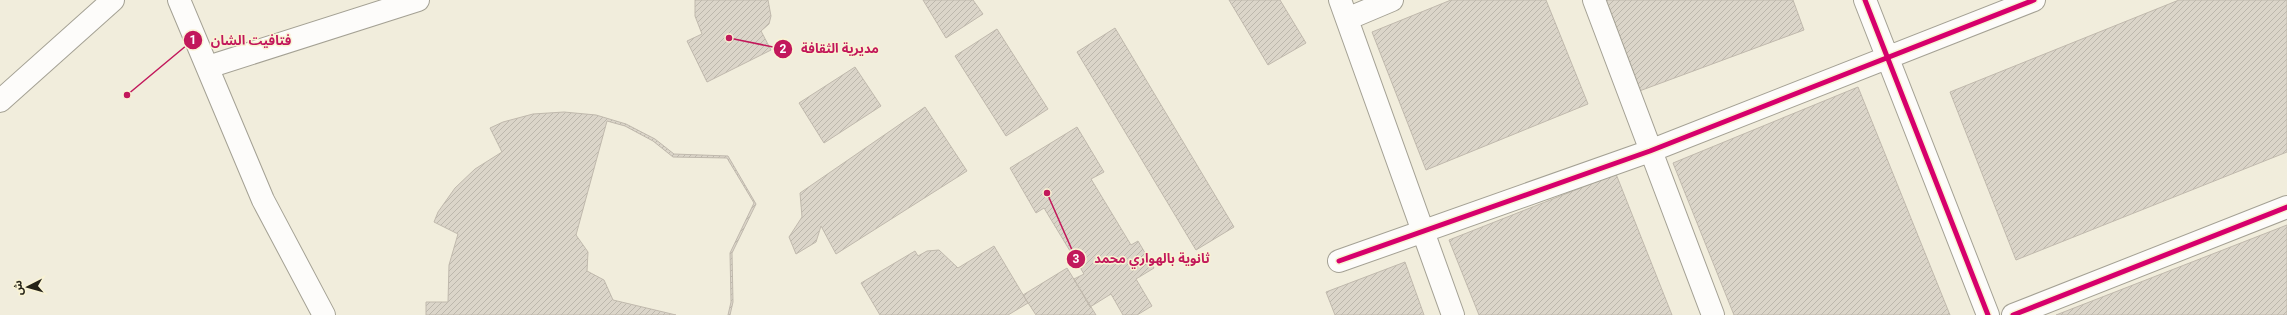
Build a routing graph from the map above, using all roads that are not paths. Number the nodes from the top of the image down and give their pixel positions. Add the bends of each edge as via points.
1 (113, 0) edge
2 (179, 0) edge
3 (418, 0) edge
4 (1392, 0) edge
5 (1594, 0) edge
6 (1865, 0) edge
7 (2034, 0) edge
8 (1344, 10) edge
9 (1887, 57) junction
10 (208, 66) junction
11 (0, 101) edge
12 (1650, 151) junction
13 (2287, 207) edge
14 (1422, 232) junction
15 (1339, 261) dead end
16 (324, 315) edge
17 (1453, 315) edge
18 (1713, 315) edge
19 (1988, 315) edge
20 (2013, 315) edge

1 - 11 street
2 - 10 street
3 - 10 street
4 - 8 street
5 - 12 street
6 - 9 street
7 - 9 street
8 - 14 street
9 - 12 street
9 - 19 street
10 - 16 street via 262,200
12 - 14 street
12 - 18 street
13 - 20 street
14 - 15 street
14 - 17 street

